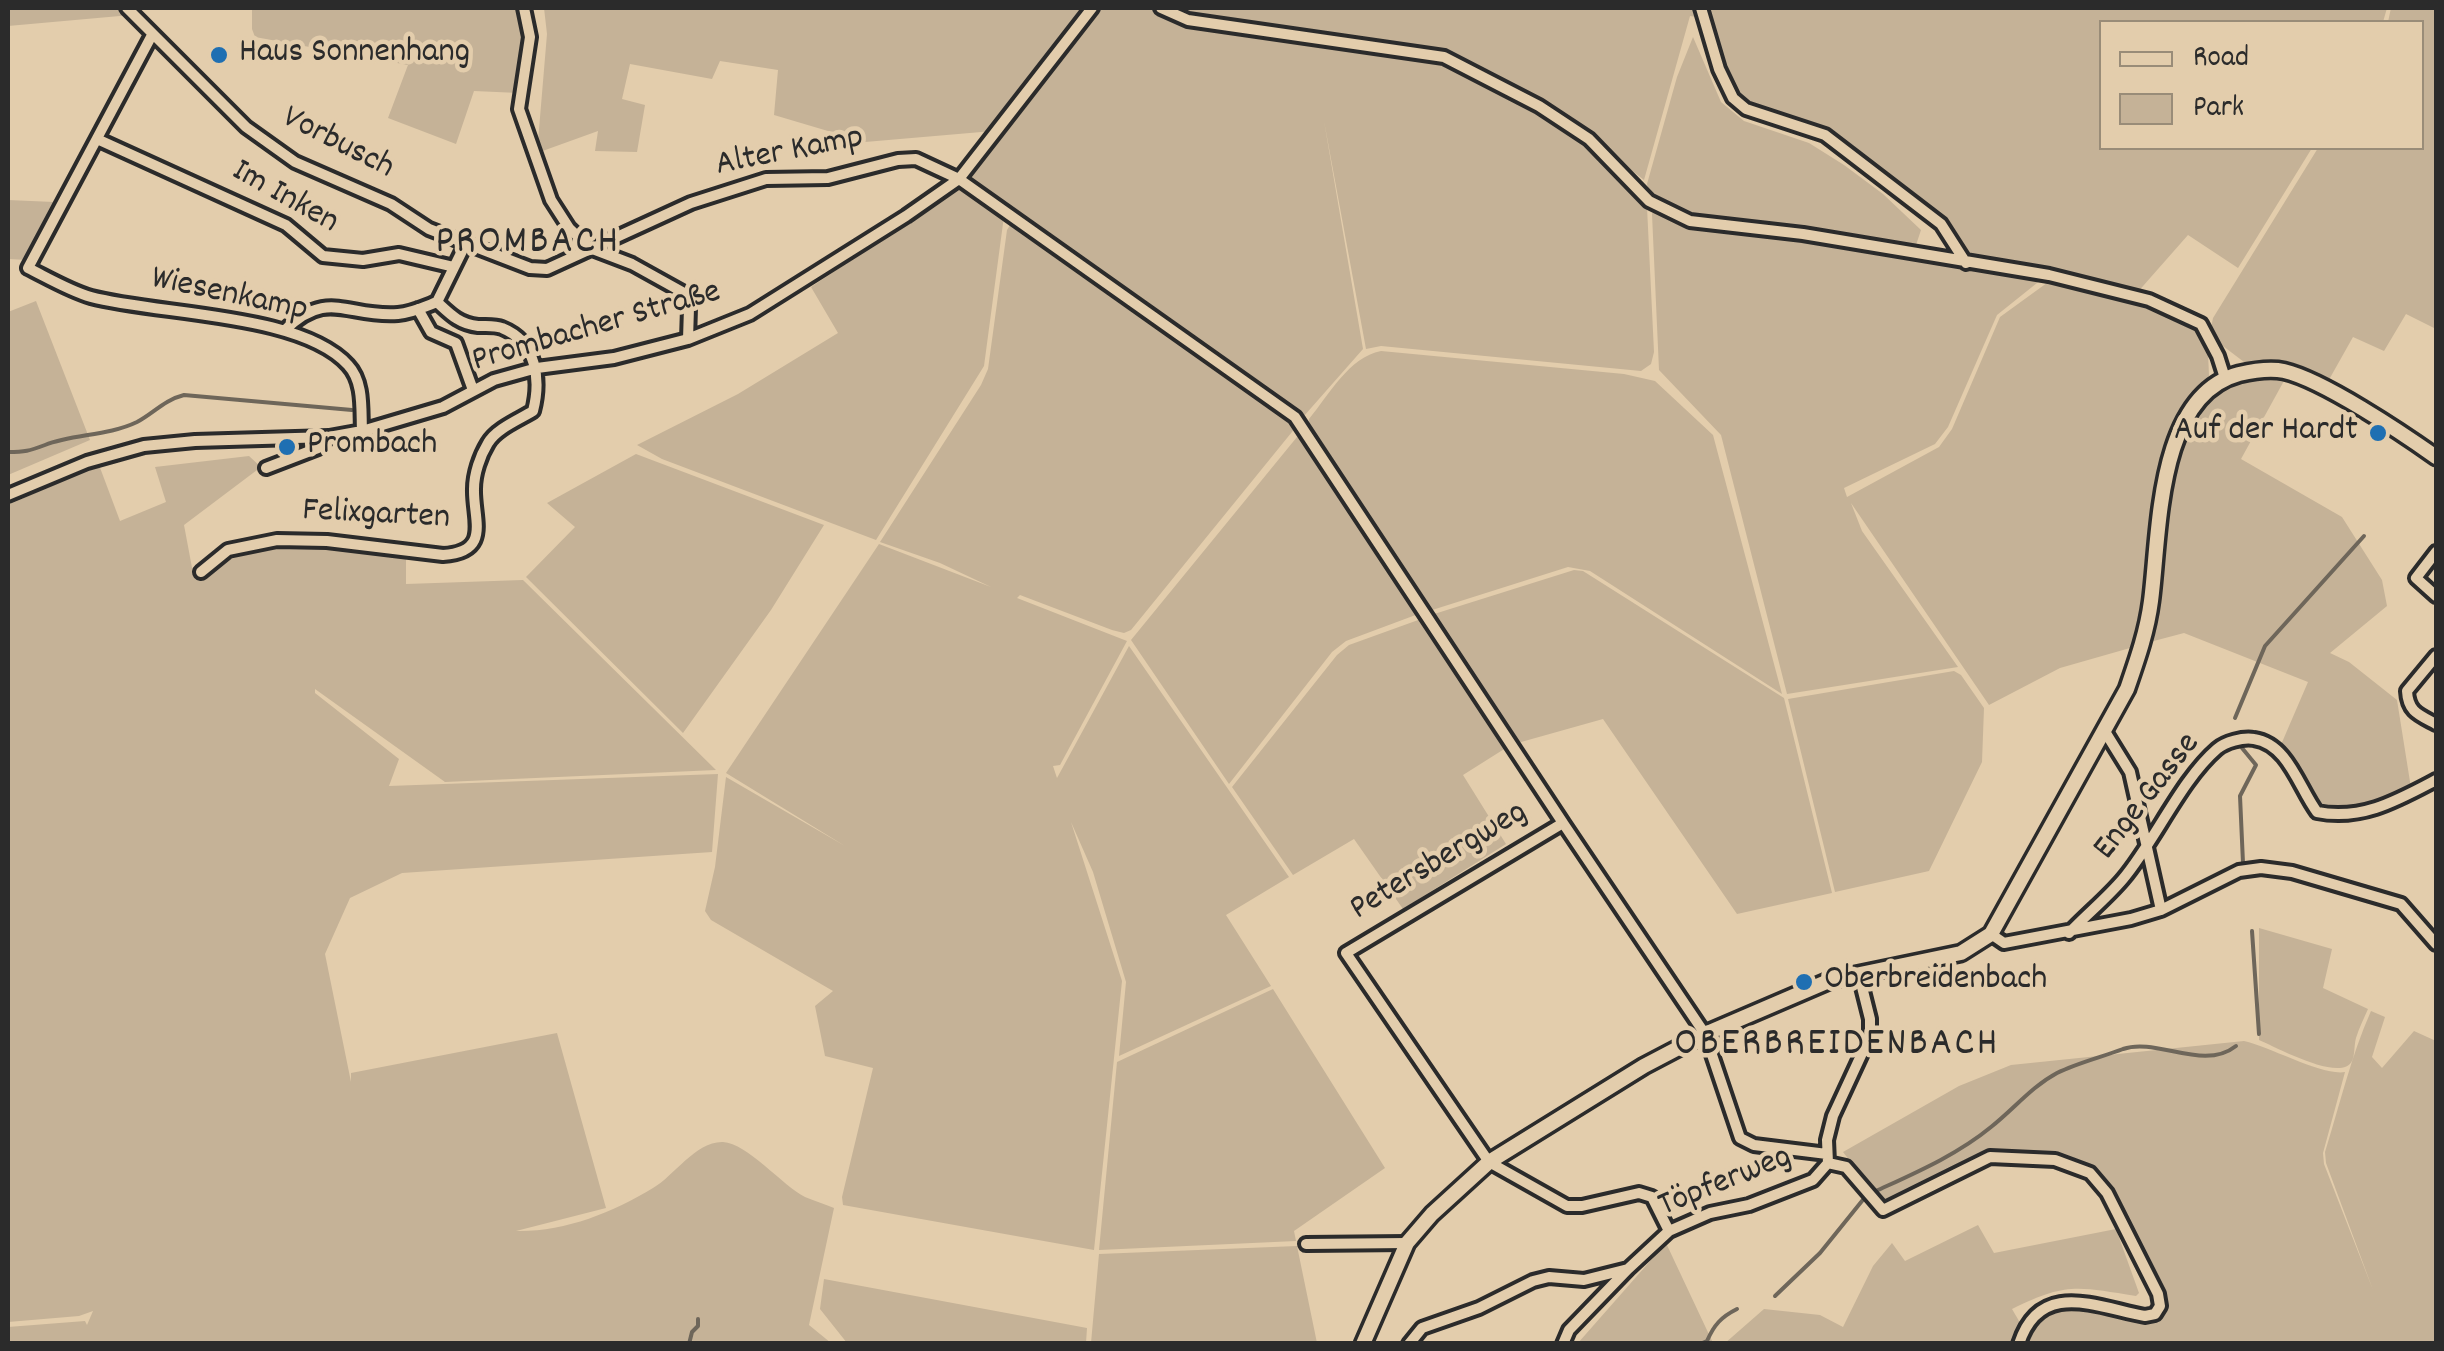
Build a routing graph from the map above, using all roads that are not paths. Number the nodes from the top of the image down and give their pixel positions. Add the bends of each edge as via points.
1 (127, 8) edge
2 (524, 8) edge
3 (1092, 8) edge
4 (1161, 8) edge
5 (1701, 8) edge
6 (152, 35) junction
7 (97, 139) junction
8 (959, 179) junction
9 (466, 243) junction
10 (590, 248) junction
11 (1966, 263) junction
12 (454, 267) junction
13 (437, 302) junction
14 (418, 309) junction
15 (285, 330) junction
16 (688, 340) junction
17 (537, 368) junction
18 (2225, 378) junction
19 (473, 390) junction
20 (362, 431) junction
21 (328, 437) junction
22 (2436, 457) edge
23 (266, 468) dead end
24 (8, 495) edge
25 (2436, 552) edge
26 (200, 572) dead end
27 (2436, 596) edge
28 (2436, 656) edge
29 (2436, 724) edge
30 (2104, 730) junction
31 (2434, 781) edge
32 (1563, 822) junction
33 (2148, 843) junction
34 (2162, 910) junction
35 (2069, 933) junction
36 (1991, 934) junction
37 (2436, 944) edge
38 (1859, 975) junction
39 (1705, 1034) junction
40 (1828, 1158) junction
41 (1489, 1162) junction
42 (1669, 1231) junction
43 (1407, 1242) junction
44 (1306, 1244) dead end
45 (1628, 1269) junction
46 (1363, 1344) edge
47 (1409, 1344) edge
48 (1563, 1344) edge
49 (2020, 1344) edge

1 - 6 street, Vorbusch
2 - 10 street via 530,37 519,109 551,200
3 - 8 street, Prombacher Straße
4 - 11 street via 1188,20 1444,57 1539,106 1589,140 1649,201 1690,221
5 - 11 street via 1733,98 1746,109 1824,136 1941,224
6 - 7 street
6 - 9 street, Vorbusch via 246,127 296,162
7 - 12 street, Im Inken via 286,226 322,256 363,260 399,254
7 - 15 street, Wiesenkamp via 28,268 89,296
8 - 10 street, Alter Kamp via 916,159 828,178 766,180 692,203
8 - 16 street, Prombacher Straße via 750,314
8 - 32 street, Alter Kamp via 1296,417
9 - 10 street, Alter Kamp via 547,269
9 - 12 street
10 - 16 street via 686,294
11 - 18 street via 2149,300 2201,324
12 - 13 street
13 - 14 street
13 - 17 street via 456,320 500,327 517,338
14 - 15 street via 354,313 338,305 314,309
14 - 19 street via 431,332 456,343
15 - 20 street, Wiesenkamp via 332,350 350,367 359,382
16 - 17 street, Prombacher Straße
17 - 19 street, Prombacher Straße
17 - 26 street, Felixgarten via 533,410 491,438 480,456 475,540 458,554 277,540 228,550
18 - 22 street via 2284,371
18 - 30 street via 2204,394 2178,433 2143,646
19 - 20 street, Prombacher Straße via 443,407
20 - 21 street, Prombacher Straße
21 - 23 street via 318,448
21 - 24 street, Prombacher Straße via 144,446
25 - 27 street via 2416,578
28 - 29 street via 2407,692 2413,712
30 - 33 street via 2130,772
30 - 36 street
31 - 33 street, Enge Gasse via 2369,813 2317,812 2286,759 2254,739 2219,747
32 - 39 street, Petersbergweg
32 - 41 street, Petersbergweg via 1346,952
33 - 34 street
33 - 35 street, Enge Gasse
34 - 35 street
34 - 37 street via 2239,871 2261,868 2401,904
35 - 36 street via 2004,944
36 - 38 street via 1961,953
38 - 39 street via 1808,988
38 - 40 street, Töpferweg via 1870,1036 1832,1116
39 - 40 street, Petersbergweg via 1740,1138
39 - 41 street
40 - 42 street, Töpferweg via 1813,1180
40 - 49 street via 1846,1167 1883,1210 1990,1157 2055,1160 2090,1173 2160,1306 2145,1316 2064,1301 2034,1316
41 - 42 street via 1567,1206 1639,1193 1652,1197
41 - 43 street
42 - 45 street, Töpferweg
43 - 44 street
43 - 46 street
45 - 47 street via 1584,1280 1532,1281 1422,1328
45 - 48 street, Töpferweg

